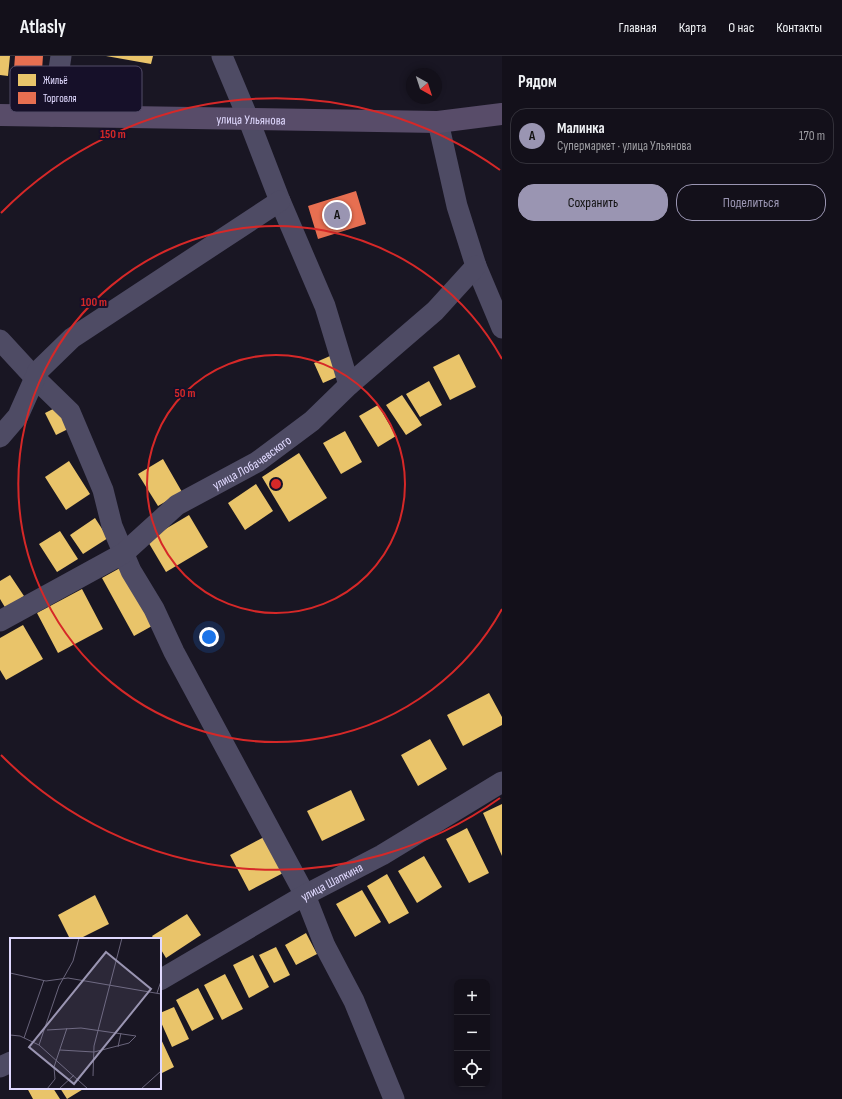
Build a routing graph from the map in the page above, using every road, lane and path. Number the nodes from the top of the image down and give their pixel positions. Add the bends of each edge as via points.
1 (61, 56) edge
2 (222, 56) edge
3 (60, 66) edge
4 (53, 112) edge
5 (502, 114) edge
6 (0, 115) edge
7 (52, 116) junction
8 (248, 118) junction
9 (438, 122) junction
10 (280, 201) junction
11 (476, 266) junction
12 (502, 328) edge
13 (0, 340) edge
14 (35, 378) junction
15 (349, 385) junction
16 (0, 436) edge
17 (124, 552) junction
18 (0, 621) edge
19 (502, 782) edge
20 (305, 895) junction
21 (161, 979) edge
22 (10, 1063) edge
23 (0, 1068) edge
24 (394, 1099) edge

1 - 3 street
2 - 8 street
4 - 7 street
5 - 9 main road, улица Ульянова
6 - 7 main road, улица Ульянова
7 - 8 main road, улица Ульянова
8 - 9 main road, улица Ульянова
8 - 10 street
9 - 11 street via 457,206
10 - 14 street via 72,338 38,371
10 - 15 street via 325,306
11 - 12 street
11 - 15 street, улица Лобачевского via 435,311
13 - 14 street
14 - 16 street via 18,416
14 - 17 street via 70,412 103,490 112,526
15 - 17 street, улица Лобачевского via 312,421 257,462 177,505
17 - 18 street, улица Лобачевского
17 - 20 street via 131,571 154,609 174,652
19 - 20 street, улица Шапкина via 382,855
20 - 21 street, улица Шапкина
20 - 24 street via 325,946 354,1001
22 - 23 street

